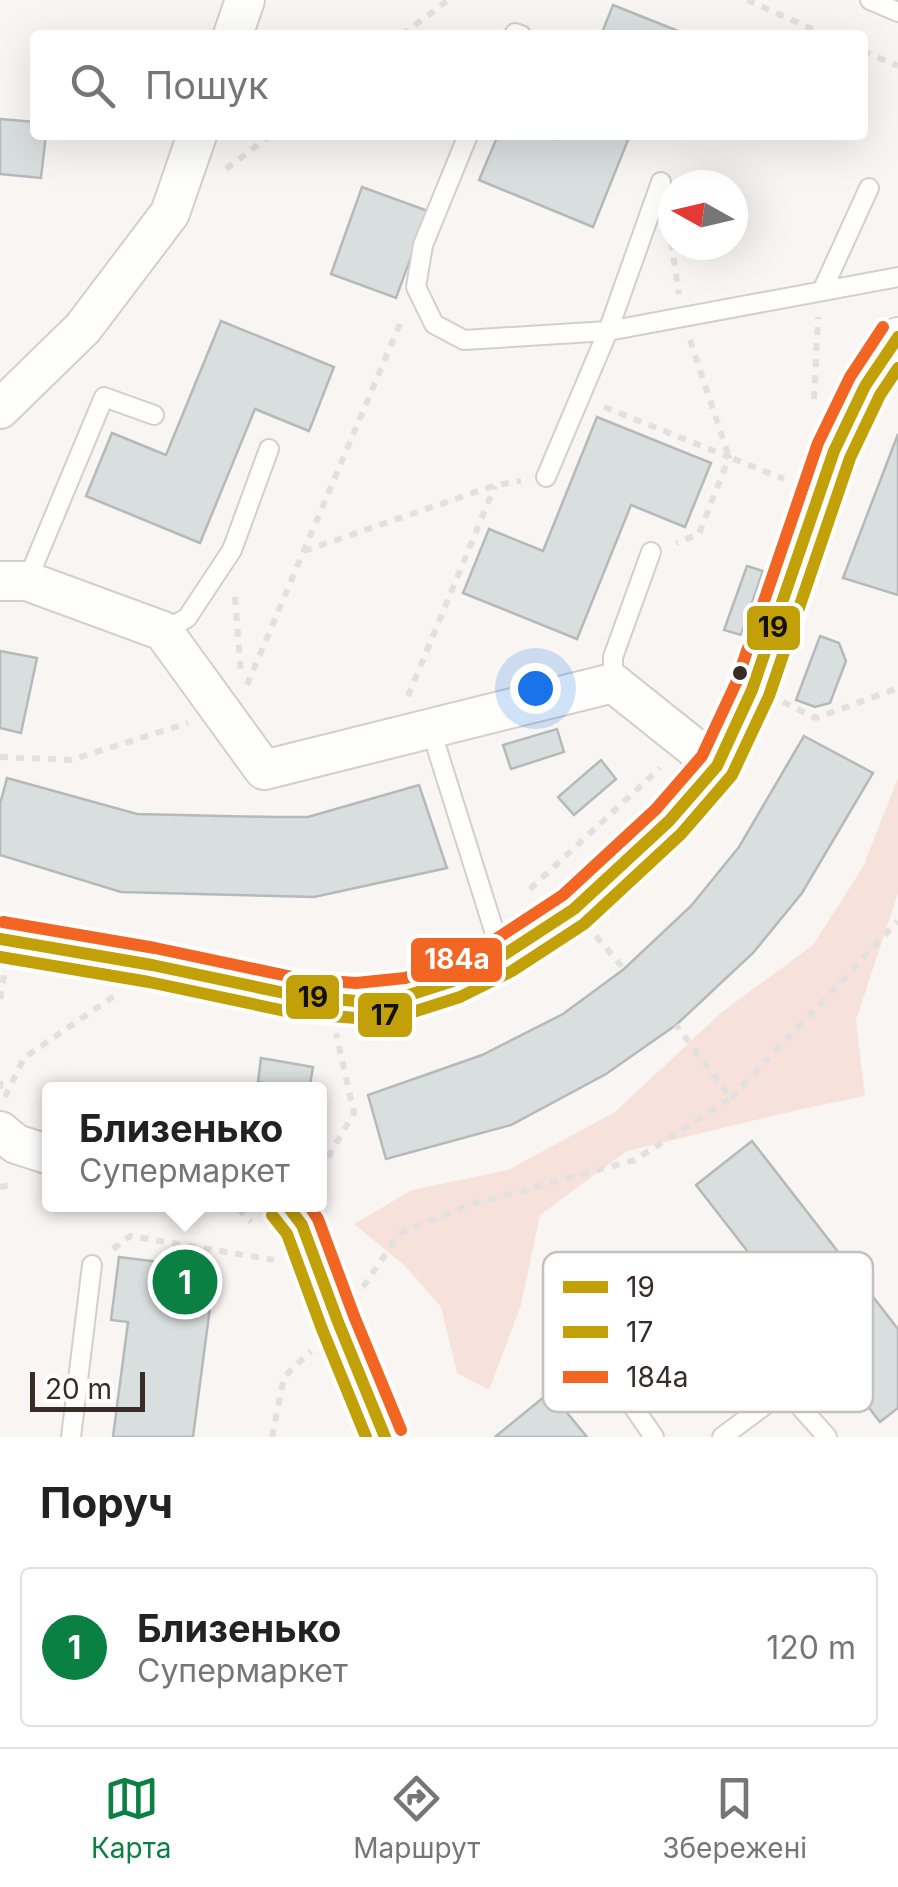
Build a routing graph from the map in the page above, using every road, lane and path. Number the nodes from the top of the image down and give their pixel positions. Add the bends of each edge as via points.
1 (246, 0) edge
2 (448, 0) edge
3 (746, 0) edge
4 (870, 0) edge
5 (898, 12) edge
6 (235, 30) edge
7 (409, 30) edge
8 (815, 30) edge
9 (868, 53) edge
10 (898, 66) edge
11 (195, 140) edge
12 (466, 140) edge
13 (869, 188) dead end
14 (658, 190) edge
15 (673, 260) edge
16 (898, 277) edge
17 (416, 287) junction
18 (822, 291) junction
19 (818, 313) dead end
20 (683, 317) junction
21 (608, 331) junction
22 (898, 337) edge
23 (580, 397) junction
24 (0, 410) edge
25 (814, 411) dead end
26 (154, 415) dead end
27 (268, 449) dead end
28 (729, 457) junction
29 (546, 477) joint
30 (796, 483) dead end
31 (496, 485) junction
32 (232, 550) junction
33 (304, 551) junction
34 (651, 552) joint
35 (14, 581) edge
36 (163, 632) junction
37 (613, 684) junction
38 (898, 688) edge
39 (775, 699) dead end
40 (221, 712) junction
41 (402, 712) dead end
42 (688, 742) junction
43 (437, 750) dead end
44 (0, 756) edge
45 (717, 766) junction
46 (898, 921) edge
47 (497, 941) junction
48 (2, 955) edge
49 (152, 965) junction
50 (0, 999) edge
51 (334, 1025) dead end
52 (676, 1025) dead end
53 (731, 1098) junction
54 (1, 1118) edge
55 (42, 1152) edge
56 (327, 1158) edge
57 (292, 1212) edge
58 (288, 1262) dead end
59 (92, 1265) joint
60 (338, 1322) junction
61 (637, 1412) edge
62 (756, 1412) edge
63 (805, 1412) edge
64 (70, 1437) edge
65 (272, 1437) edge
66 (385, 1437) edge
67 (654, 1437) edge
68 (722, 1437) edge
69 (827, 1437) edge

1 - 6 street
2 - 7 path
3 - 8 path
4 - 5 lane
9 - 10 path
11 - 24 street via 170,213 83,328
12 - 17 lane via 423,245
13 - 18 lane
14 - 21 lane
15 - 20 path
16 - 18 lane
17 - 21 lane via 434,324 464,340
17 - 33 path
18 - 20 lane
19 - 25 path
20 - 21 lane
20 - 28 path
21 - 23 lane
22 - 45 street via 864,386 834,451 752,690
23 - 28 path
23 - 29 lane
26 - 35 lane via 104,397
27 - 32 lane
28 - 30 path
28 - 34 path via 699,534
29 - 31 path
31 - 33 path
31 - 41 path
32 - 33 path via 243,695
32 - 36 lane via 186,618
34 - 37 lane via 613,658
35 - 36 street
36 - 40 street
37 - 40 street via 264,770
37 - 42 street
38 - 39 path via 816,718
40 - 44 path via 72,760
42 - 45 street
42 - 47 path
43 - 47 lane
45 - 47 street via 670,821 574,909
46 - 53 path
47 - 49 street via 453,981 356,1001
48 - 49 street
48 - 50 path
49 - 54 path via 24,1058
51 - 56 path via 354,1114
52 - 53 path
53 - 60 path via 636,1160 472,1204 400,1233
54 - 55 street via 16,1144
57 - 60 street
58 - 59 path via 130,1236
59 - 64 lane
60 - 65 path via 284,1377
60 - 66 street
61 - 67 lane
62 - 68 lane
63 - 69 lane

